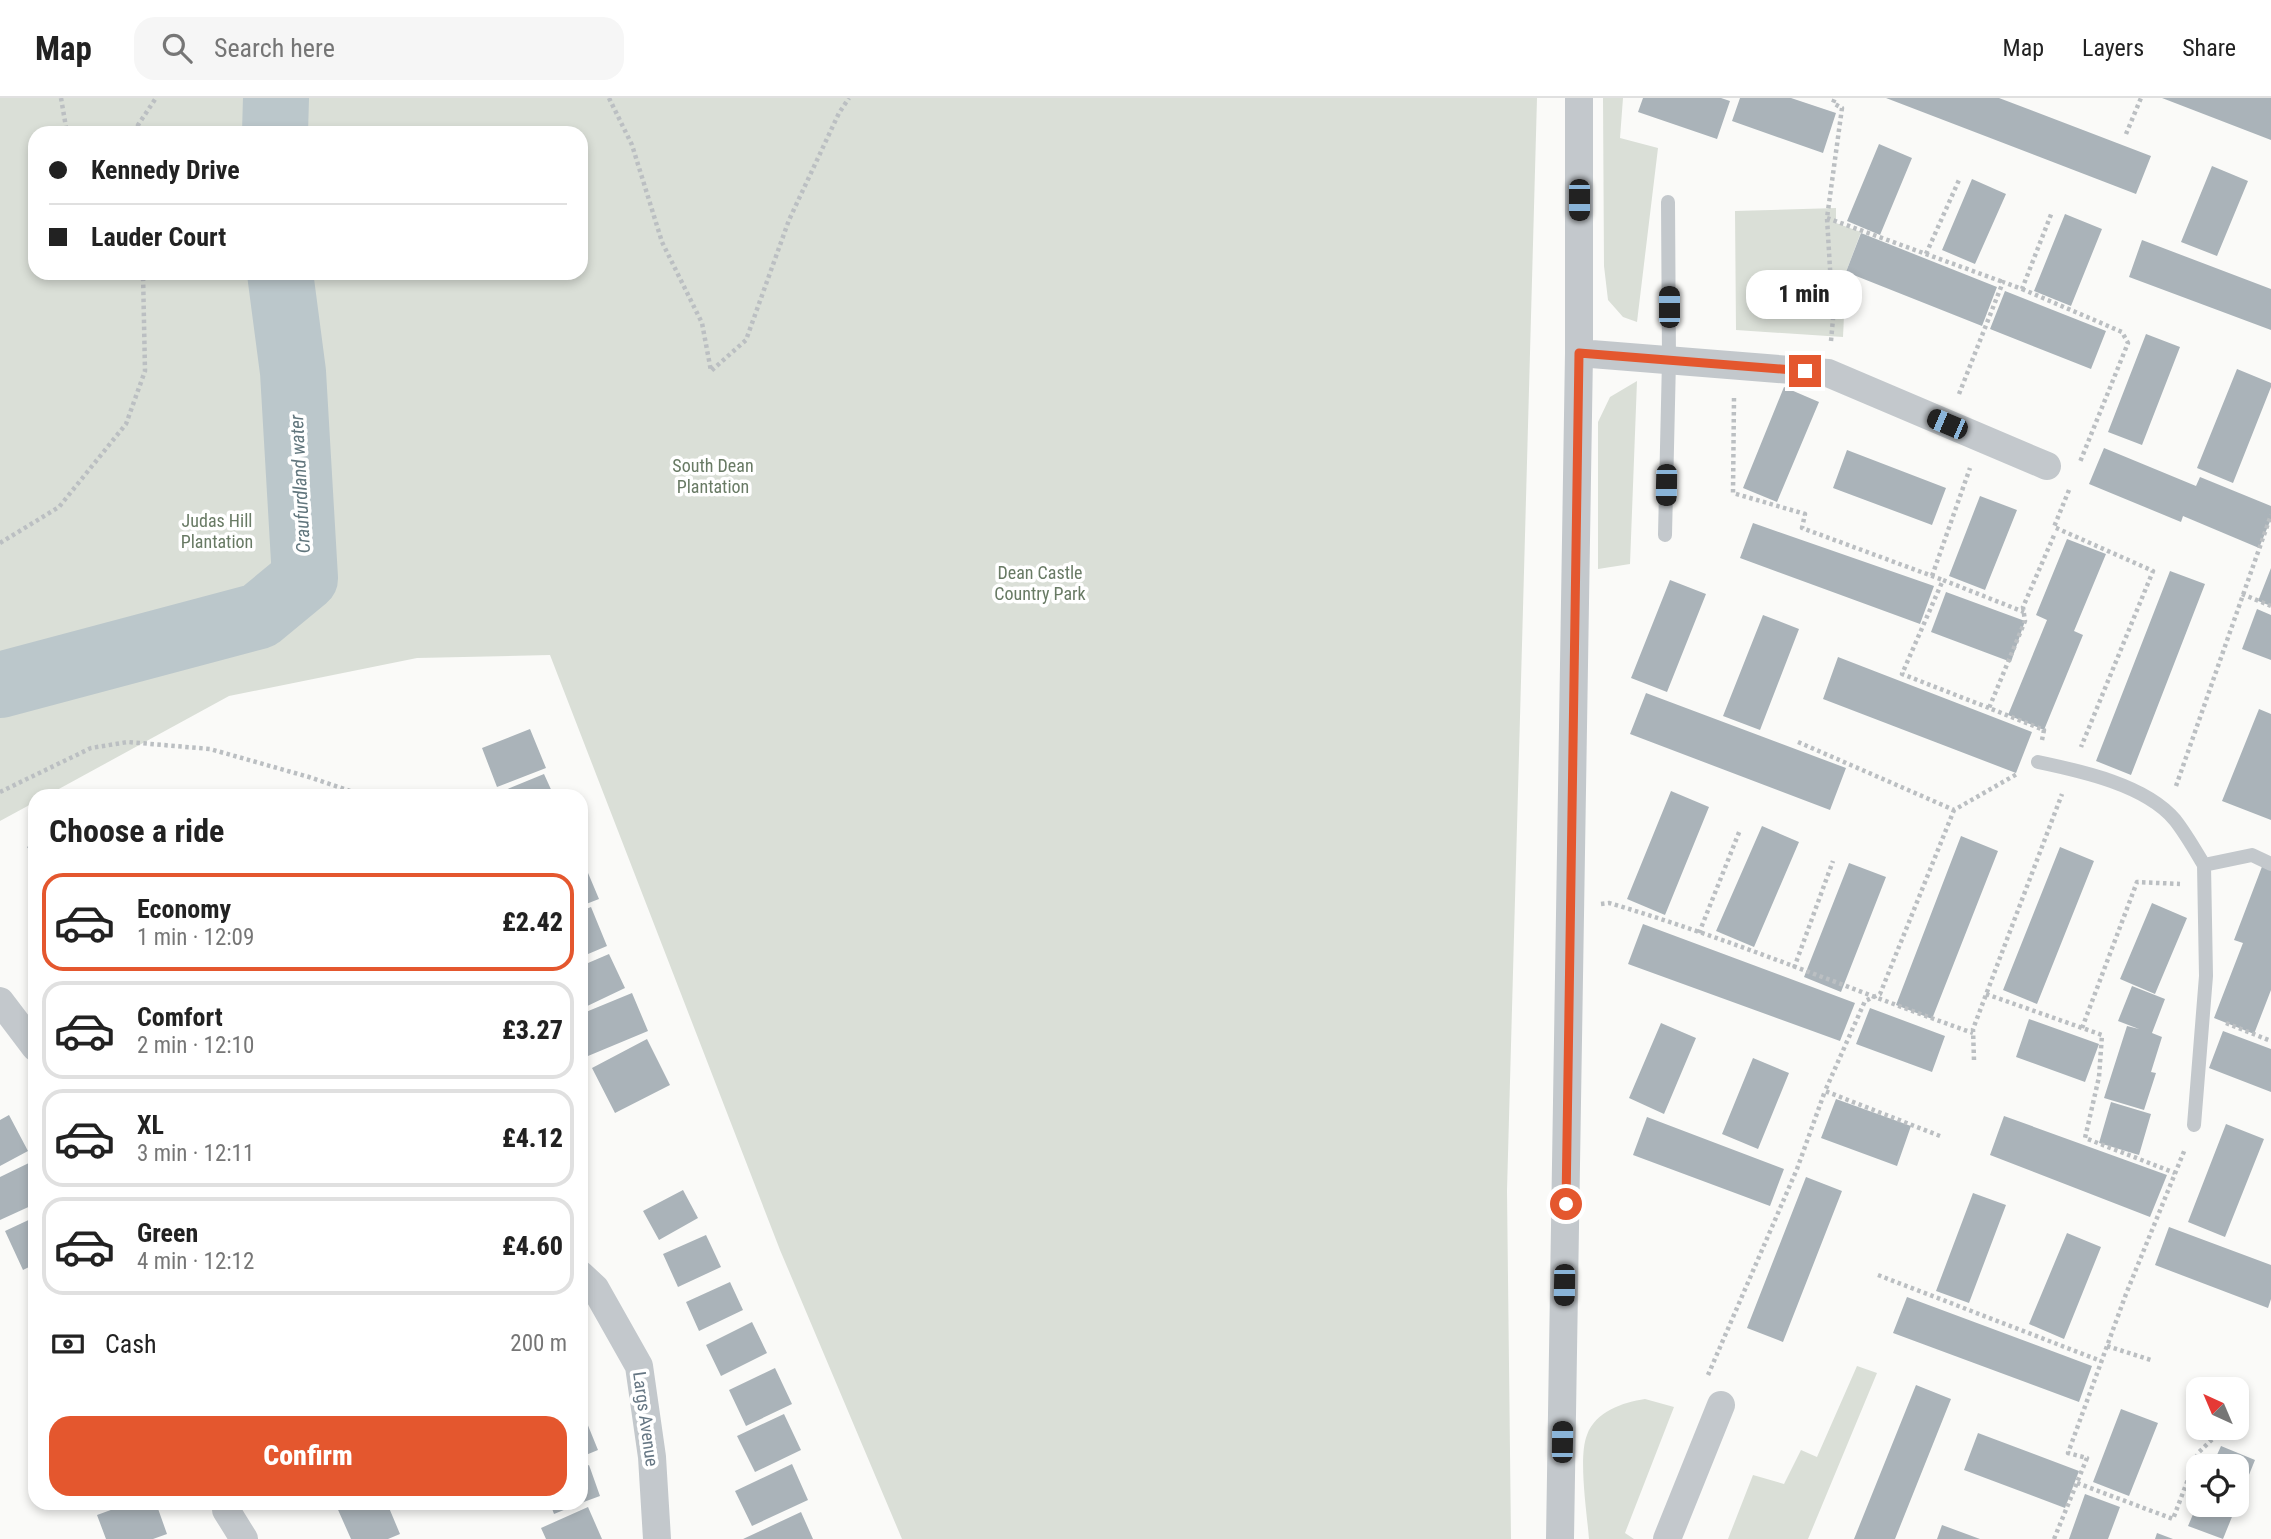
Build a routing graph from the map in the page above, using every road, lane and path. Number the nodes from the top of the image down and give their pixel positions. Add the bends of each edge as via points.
1 (61, 98) edge
2 (156, 98) edge
3 (609, 98) edge
4 (849, 98) edge
5 (1579, 98) edge
6 (1835, 98) edge
7 (2141, 98) edge
8 (66, 126) edge
9 (138, 126) edge
10 (2126, 134) dead end
11 (1959, 180) dead end
12 (1668, 202) dead end
13 (2052, 212) dead end
14 (1828, 218) junction
15 (1926, 254) junction
16 (143, 280) edge
17 (2003, 282) junction
18 (2022, 289) junction
19 (1579, 353) junction
20 (1669, 360) junction
21 (1735, 366) junction
22 (1829, 373) junction
23 (1947, 424) junction
24 (1981, 438) junction
25 (2080, 464) dead end
26 (2047, 466) dead end
27 (2070, 488) dead end
28 (2271, 515) edge
29 (2055, 533) dead end
30 (1665, 535) dead end
31 (0, 543) edge
32 (1932, 576) junction
33 (1943, 580) junction
34 (2242, 594) junction
35 (2271, 606) edge
36 (2024, 612) junction
37 (1989, 708) junction
38 (1798, 742) dead end
39 (2038, 762) junction
40 (2072, 769) junction
41 (344, 789) edge
42 (0, 792) edge
43 (1954, 810) junction
44 (2166, 813) junction
45 (1740, 830) dead end
46 (1833, 861) dead end
47 (2271, 864) edge
48 (2204, 865) junction
49 (2204, 885) junction
50 (1571, 907) junction
51 (1699, 934) dead end
52 (1794, 968) junction
53 (1986, 994) junction
54 (1871, 997) junction
55 (0, 1001) edge
56 (2203, 1014) junction
57 (2082, 1028) junction
58 (1973, 1033) junction
59 (28, 1038) edge
60 (2271, 1041) edge
61 (1974, 1060) dead end
62 (1825, 1091) junction
63 (2194, 1125) joint
64 (1940, 1136) dead end
65 (2175, 1173) junction
66 (1878, 1275) dead end
67 (588, 1282) edge
68 (2107, 1346) junction
69 (2151, 1360) dead end
70 (2101, 1361) junction
71 (1712, 1394) joint
72 (2212, 1440) edge
73 (2077, 1483) junction
74 (226, 1510) edge
75 (244, 1539) edge
76 (657, 1539) edge
77 (1560, 1539) edge
78 (1667, 1539) edge
79 (2054, 1539) edge

1 - 8 path
2 - 9 path
3 - 4 path via 632,145 662,242 702,323 711,371 746,340 789,219
5 - 19 street
6 - 14 path via 1833,103 1842,108
7 - 10 path
11 - 15 path
12 - 20 lane
13 - 18 path
14 - 15 path
14 - 22 path via 1833,319
15 - 17 path
16 - 31 path via 145,371 127,424 59,508
17 - 18 path
17 - 23 path
18 - 25 path via 2122,332 2128,343
19 - 20 street
19 - 50 street
20 - 21 street
20 - 30 lane
21 - 22 street
21 - 32 path via 1733,493 1805,514 1802,528
22 - 23 street
23 - 24 street
24 - 26 street
24 - 32 path
27 - 40 path via 2054,527 2153,571
28 - 34 path
29 - 36 path
32 - 33 path
33 - 36 path
33 - 37 path via 1902,674
34 - 35 path
34 - 44 path
36 - 37 path via 2025,621
37 - 39 path via 2044,730
38 - 43 path
39 - 40 lane
39 - 43 path
40 - 44 lane via 2137,791
40 - 53 path
41 - 42 path via 210,749 128,742 91,748
43 - 54 path via 1880,994
44 - 48 lane
45 - 51 path
46 - 52 path
47 - 48 lane via 2252,855
48 - 49 lane
49 - 56 lane
49 - 57 path via 2137,882
50 - 52 path via 1609,903 1679,923
50 - 77 street
52 - 54 path
53 - 57 path
53 - 58 path
54 - 58 path
54 - 62 path via 1865,1001
55 - 59 street
56 - 60 path
56 - 63 lane
57 - 65 path via 2102,1035 2099,1077 2085,1139
58 - 61 path
62 - 64 path
62 - 71 path
63 - 65 path
65 - 68 path
66 - 70 path
67 - 76 street, Largs Avenue via 639,1366 652,1457
68 - 69 path
68 - 70 path
70 - 73 path via 2068,1453 2087,1458
71 - 78 street
72 - 73 path via 2198,1453 2173,1519
73 - 79 path
74 - 75 street

